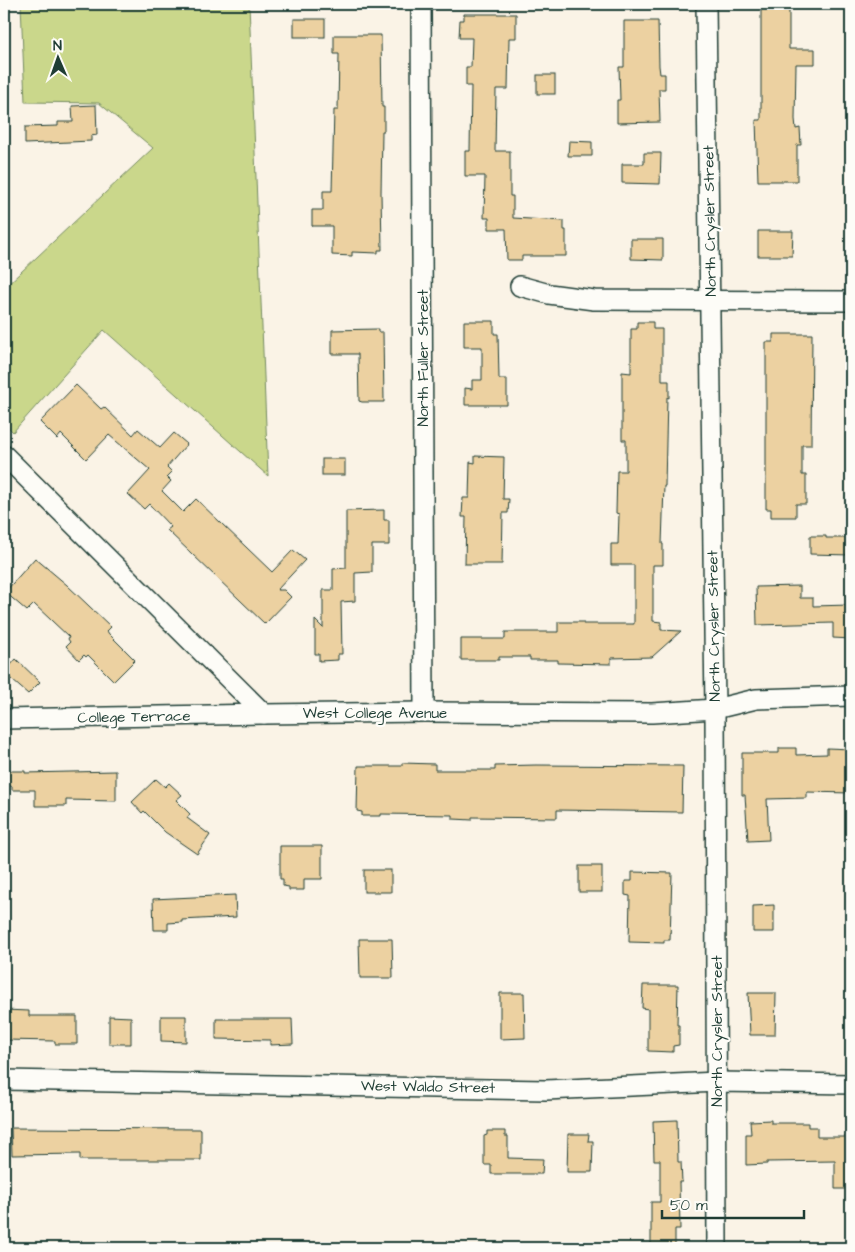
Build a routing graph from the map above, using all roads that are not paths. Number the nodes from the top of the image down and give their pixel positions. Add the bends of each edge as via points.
1 (421, 4) edge
2 (706, 4) edge
3 (520, 286) dead end
4 (711, 301) junction
5 (851, 301) edge
6 (4, 456) edge
7 (851, 696) edge
8 (715, 709) junction
9 (424, 712) junction
10 (264, 714) junction
11 (4, 720) edge
12 (4, 1080) edge
13 (717, 1082) junction
14 (851, 1084) edge
15 (717, 1248) edge

1 - 9 street, North Fuller Street
2 - 4 street, North Crysler Street
3 - 4 street via 594,300
4 - 5 street
4 - 8 street, North Crysler Street
6 - 10 street
7 - 8 street, West College Avenue via 756,700
8 - 9 street, West College Avenue via 652,713
8 - 13 street, North Crysler Street
9 - 10 street, West College Avenue
10 - 11 street, College Terrace
12 - 13 street, West Waldo Street via 546,1090
13 - 14 street, West Waldo Street
13 - 15 street, North Crysler Street

